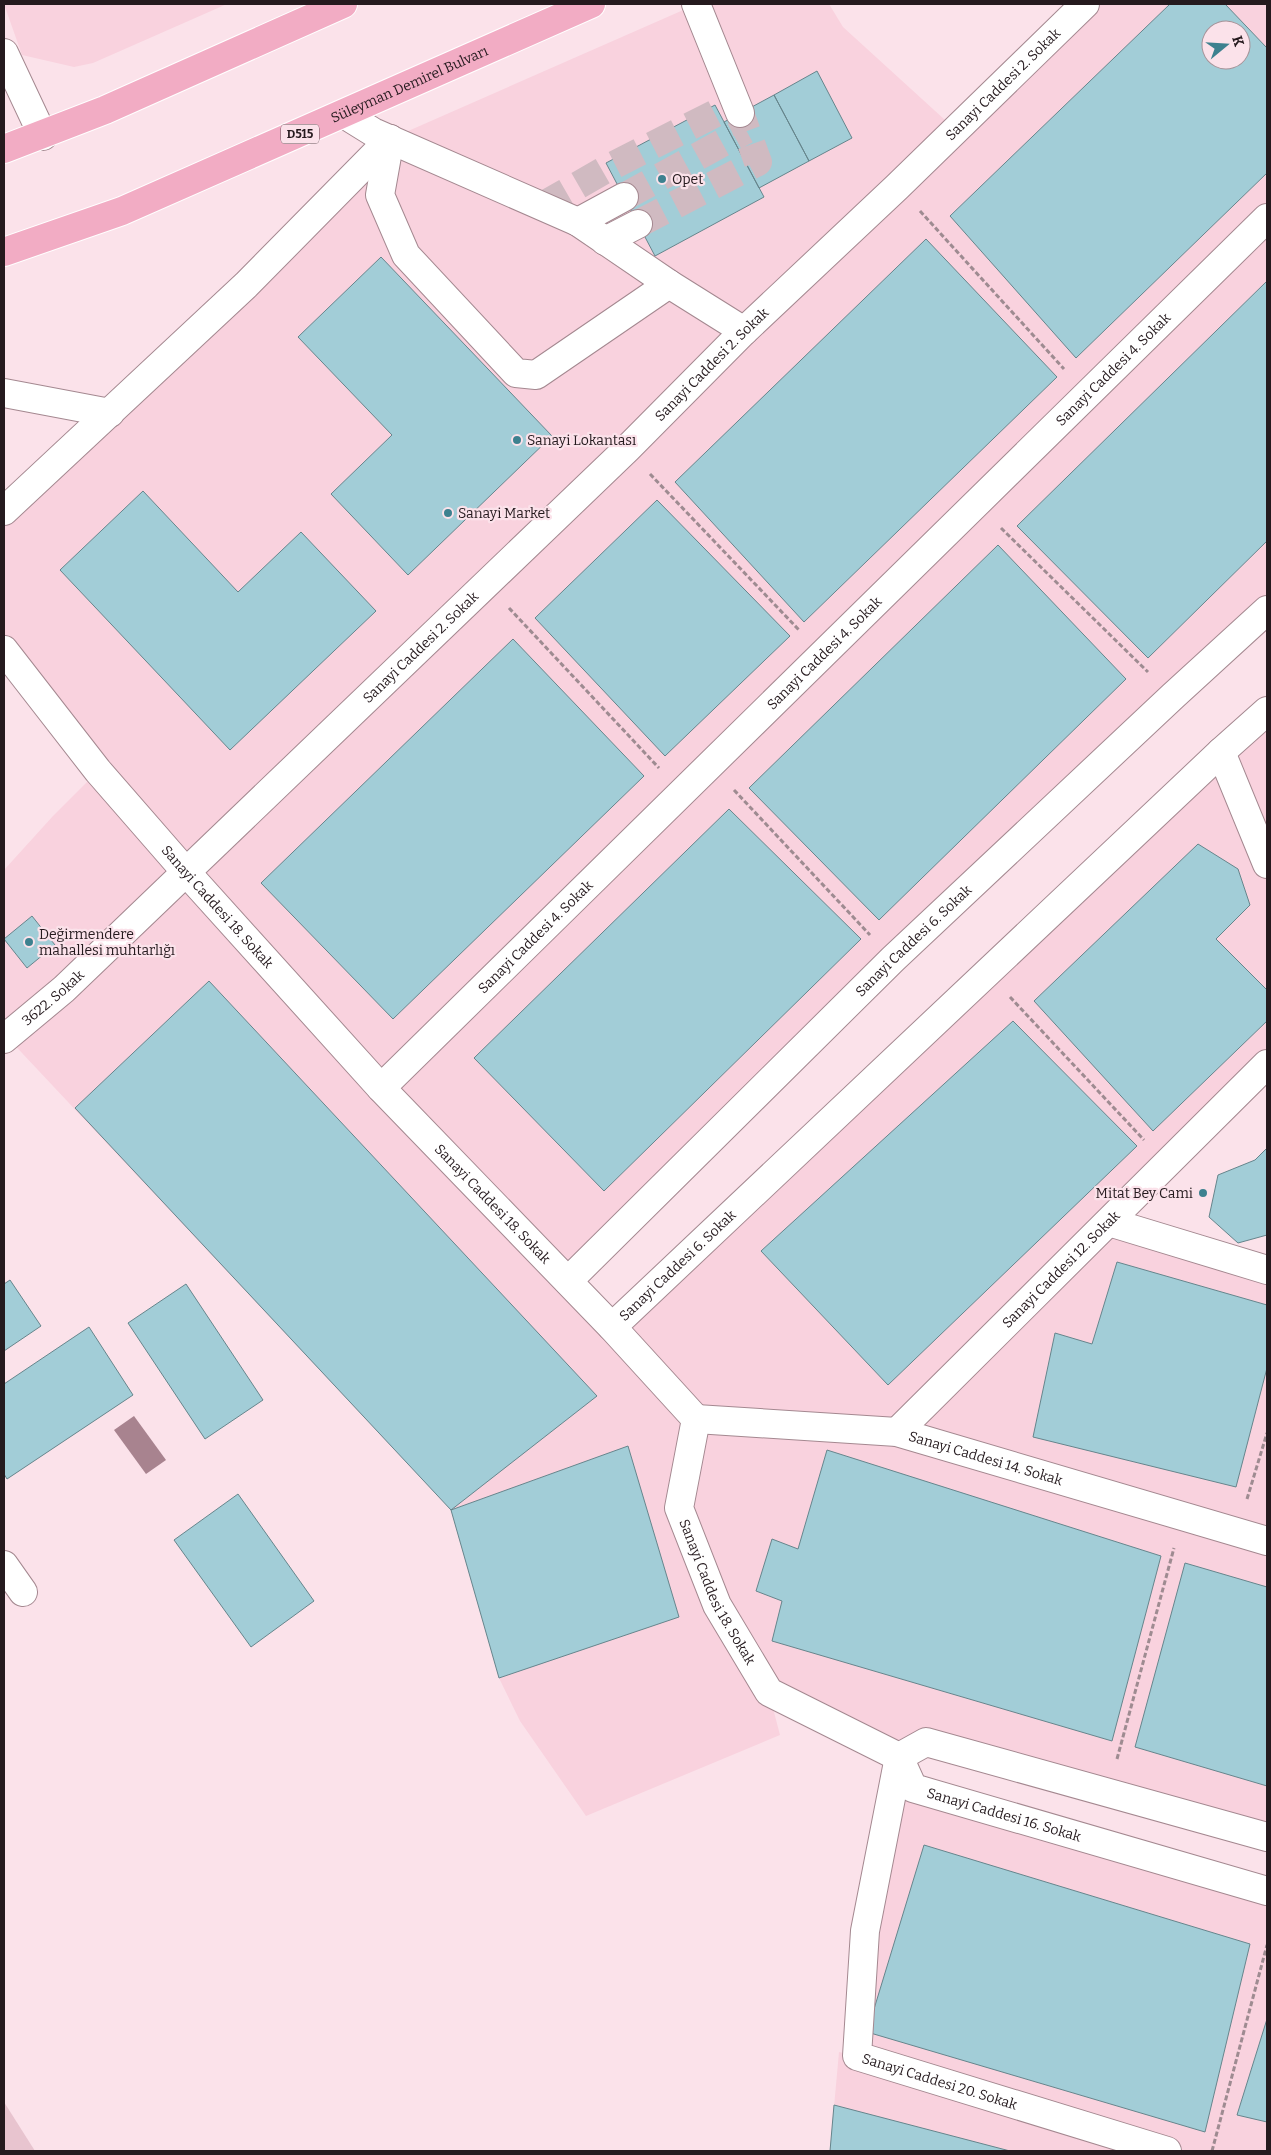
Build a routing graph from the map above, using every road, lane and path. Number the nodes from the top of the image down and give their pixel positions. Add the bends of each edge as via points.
1 (343, 4) edge
2 (591, 4) edge
3 (696, 4) edge
4 (1085, 4) edge
5 (4, 53) edge
6 (731, 109) tunnel mouth
7 (344, 114) junction
8 (43, 136) junction
9 (390, 139) junction
10 (4, 149) edge
11 (897, 187) junction
12 (624, 197) tunnel mouth
13 (1267, 218) edge
14 (578, 222) junction
15 (638, 224) tunnel mouth
16 (606, 241) junction
17 (4, 252) edge
18 (669, 284) junction
19 (744, 331) junction
20 (4, 393) edge
21 (1086, 394) junction
22 (110, 413) junction
23 (627, 449) junction
24 (976, 503) junction
25 (4, 511) edge
26 (487, 584) junction
27 (1267, 610) edge
28 (4, 650) edge
29 (822, 654) junction
30 (1172, 696) junction
31 (1267, 711) edge
32 (1220, 752) junction
33 (710, 764) junction
34 (681, 792) junction
35 (1267, 864) edge
36 (186, 872) junction
37 (892, 959) junction
38 (988, 973) junction
39 (4, 1039) edge
40 (1267, 1064) edge
41 (381, 1088) junction
42 (1167, 1164) junction
43 (1109, 1222) junction
44 (1267, 1270) edge
45 (568, 1281) junction
46 (612, 1327) junction
47 (696, 1419) junction
48 (897, 1432) junction
49 (1267, 1433) edge
50 (1183, 1516) junction
51 (1237, 1532) junction
52 (1267, 1541) edge
53 (4, 1565) edge
54 (23, 1592) dead end
55 (899, 1757) junction
56 (1108, 1793) junction
57 (1267, 1837) edge
58 (1267, 1891) edge
59 (1267, 1946) edge
60 (1167, 2151) edge
61 (1212, 2151) edge

1 - 8 highway
2 - 7 highway, Süleyman Demirel Bulvarı / D515
3 - 6 street
4 - 11 street, Sanayi Caddesi 2. Sokak
5 - 8 street
7 - 9 street
7 - 17 highway, Süleyman Demirel Bulvarı / D515 via 122,211
8 - 10 highway
9 - 14 street
9 - 18 street via 380,195 406,255 516,373 536,375
9 - 22 street via 246,285
11 - 19 street, Sanayi Caddesi 2. Sokak
11 - 21 path
12 - 14 street
13 - 21 street, Sanayi Caddesi 4. Sokak
14 - 16 street
15 - 16 street
16 - 18 street
18 - 19 street
19 - 23 street, Sanayi Caddesi 2. Sokak
20 - 22 street
21 - 24 street, Sanayi Caddesi 4. Sokak
22 - 25 street
23 - 26 street, Sanayi Caddesi 2. Sokak
23 - 29 path
24 - 29 street, Sanayi Caddesi 4. Sokak
24 - 30 path
26 - 34 path
26 - 36 street, Sanayi Caddesi 2. Sokak
27 - 30 street, Sanayi Caddesi 6. Sokak
28 - 36 street, Sanayi Caddesi 18. Sokak via 98,771
29 - 33 street, Sanayi Caddesi 4. Sokak
30 - 37 street, Sanayi Caddesi 6. Sokak
31 - 32 street, Sanayi Caddesi 6. Sokak
32 - 35 street
32 - 38 street, Sanayi Caddesi 6. Sokak
33 - 34 street, Sanayi Caddesi 4. Sokak
33 - 37 path
34 - 41 street, Sanayi Caddesi 4. Sokak
36 - 39 street, 3622. Sokak via 64,989
36 - 41 street, Sanayi Caddesi 18. Sokak
37 - 45 street, Sanayi Caddesi 6. Sokak
38 - 42 path
38 - 46 street, Sanayi Caddesi 6. Sokak
40 - 42 street, Sanayi Caddesi 12. Sokak
41 - 45 street, Sanayi Caddesi 18. Sokak
42 - 43 street, Sanayi Caddesi 12. Sokak
43 - 44 street
43 - 48 street, Sanayi Caddesi 12. Sokak
45 - 46 street, Sanayi Caddesi 18. Sokak
46 - 47 street, Sanayi Caddesi 18. Sokak
47 - 48 street, Sanayi Caddesi 14. Sokak
47 - 55 street, Sanayi Caddesi 18. Sokak via 678,1508 717,1605 769,1692
48 - 50 street, Sanayi Caddesi 14. Sokak
49 - 51 path
50 - 51 street, Sanayi Caddesi 14. Sokak
50 - 56 path
51 - 52 street, Sanayi Caddesi 14. Sokak
53 - 54 street
55 - 56 street via 926,1742
55 - 58 street, Sanayi Caddesi 16. Sokak via 912,1788
55 - 60 street, Sanayi Caddesi 20. Sokak via 865,1931 857,2056
56 - 57 street
59 - 61 path

